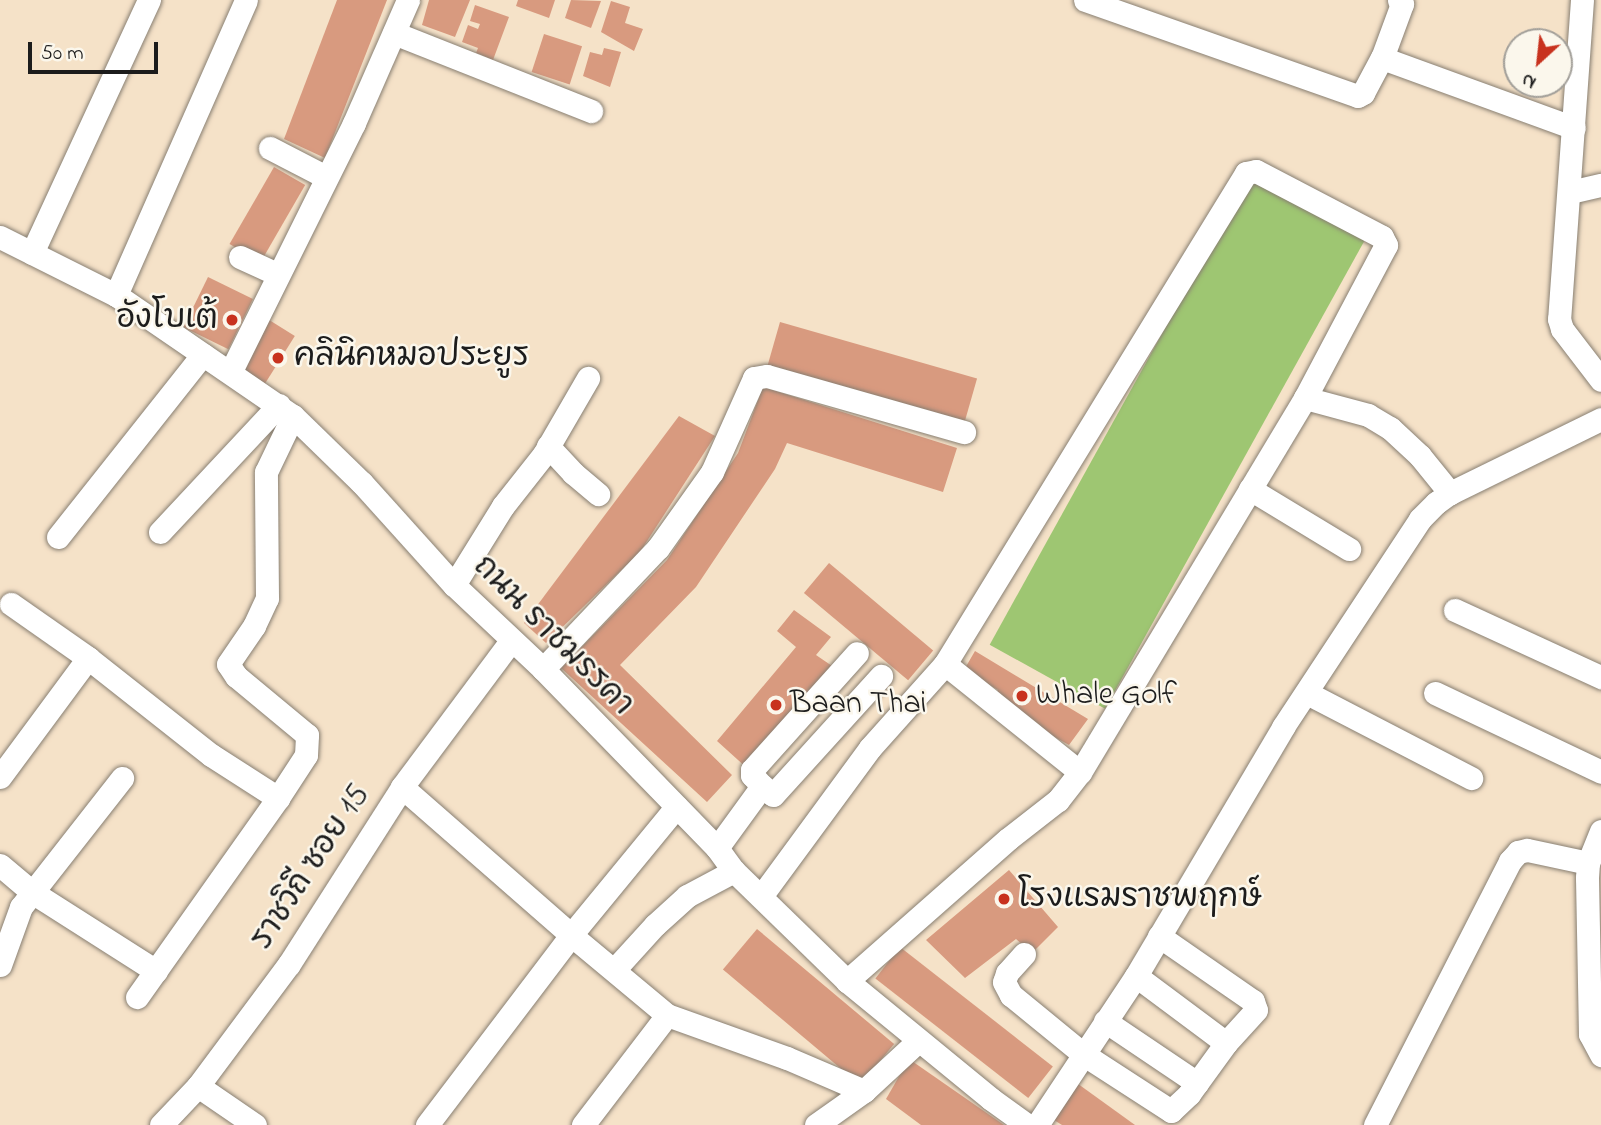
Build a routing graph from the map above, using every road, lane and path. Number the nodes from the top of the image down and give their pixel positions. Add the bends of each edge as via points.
1 (149, 0) edge
2 (246, 0) edge
3 (408, 0) edge
4 (1085, 0) edge
5 (1399, 0) edge
6 (1582, 0) edge
7 (394, 33) junction
8 (1382, 58) junction
9 (591, 111) dead end
10 (1574, 128) junction
11 (270, 148) dead end
12 (326, 177) junction
13 (1601, 185) edge
14 (1570, 192) junction
15 (0, 237) edge
16 (32, 253) junction
17 (240, 257) dead end
18 (277, 274) junction
19 (116, 295) junction
20 (203, 354) junction
21 (231, 371) junction
22 (588, 378) dead end
23 (1601, 380) edge
24 (1305, 398) junction
25 (286, 411) junction
26 (1601, 419) edge
27 (964, 432) dead end
28 (548, 446) junction
29 (1250, 489) junction
30 (1450, 493) junction
31 (598, 494) dead end
32 (160, 532) dead end
33 (58, 537) dead end
34 (1349, 549) dead end
35 (454, 585) junction
36 (11, 604) dead end
37 (1455, 610) dead end
38 (511, 641) junction
39 (857, 653) dead end
40 (88, 659) junction
41 (945, 664) junction
42 (543, 668) junction
43 (881, 676) dead end
44 (1601, 677) edge
45 (1307, 693) junction
46 (1435, 693) dead end
47 (1080, 772) junction
48 (1601, 772) edge
49 (0, 777) edge
50 (122, 778) dead end
51 (1471, 778) dead end
52 (762, 786) junction
53 (402, 787) junction
54 (278, 798) junction
55 (676, 807) junction
56 (1601, 831) edge
57 (717, 848) junction
58 (1588, 863) junction
59 (0, 865) edge
60 (734, 871) junction
61 (32, 892) junction
62 (762, 895) junction
63 (1596, 932) edge
64 (570, 935) junction
65 (1160, 936) junction
66 (1024, 954) dead end
67 (0, 965) edge
68 (614, 970) junction
69 (156, 971) junction
70 (1136, 976) junction
71 (846, 981) junction
72 (137, 997) dead end
73 (667, 1015) junction
74 (1105, 1021) junction
75 (919, 1041) junction
76 (1226, 1043) junction
77 (1083, 1054) junction
78 (1601, 1055) edge
79 (1197, 1083) junction
80 (198, 1086) junction
81 (864, 1091) junction
82 (252, 1124) edge
83 (161, 1125) edge
84 (427, 1125) edge
85 (583, 1125) edge
86 (816, 1125) edge
87 (1027, 1125) edge
88 (1037, 1125) edge
89 (1375, 1125) edge

1 - 16 street
2 - 19 street
3 - 7 street
4 - 8 street via 1358,96
5 - 8 street via 1402,4
6 - 10 street
7 - 9 street
7 - 12 street
8 - 10 street
10 - 14 street
11 - 12 street
12 - 18 street
13 - 14 street
14 - 23 street via 1559,319
15 - 16 street, ถนน ราชมรรคา
16 - 19 street, ถนน ราชมรรคา
17 - 18 street
18 - 21 street
19 - 20 street, ถนน ราชมรรคา
20 - 21 street, ถนน ราชมรรคา
20 - 33 street
21 - 25 street, ถนน ราชมรรคา
22 - 28 street
24 - 29 street
24 - 30 street via 1368,415 1390,428
24 - 41 street via 1386,242 1250,171
25 - 32 street
25 - 35 street, ถนน ราชมรรคา via 362,483
25 - 54 street via 267,464 267,598 228,664 236,676 307,735 306,755
26 - 30 street
27 - 42 street via 767,376 754,379 712,472 658,548
28 - 31 street
28 - 35 street via 503,506
29 - 34 street
29 - 47 street
30 - 45 street via 1420,519
35 - 38 street, ถนน ราชมรรคา
36 - 40 street
37 - 44 street
38 - 42 street, ถนน ราชมรรคา
38 - 53 street, ราชวิถี ซอย 15
39 - 52 street via 752,770
40 - 49 street
40 - 54 street via 211,755
41 - 47 street
41 - 62 street via 870,748
42 - 55 street, ถนน ราชมรรคา
43 - 52 street via 773,795
45 - 51 street
45 - 65 street
46 - 48 street
47 - 71 street via 1058,800
50 - 61 street
52 - 57 street
53 - 64 street
53 - 80 street, ราชวิถี ซอย 15 via 289,964
54 - 69 street
55 - 57 street, ถนน ราชมรรคา
55 - 64 street
56 - 58 street
57 - 60 street, ถนน ราชมรรคา
58 - 63 street
58 - 89 street via 1527,850 1510,861
59 - 61 street
60 - 62 street, ถนน ราชมรรคา
60 - 68 street via 687,896
61 - 67 street via 21,907
61 - 69 street
62 - 71 street, ถนน ราชมรรคา
63 - 78 street via 1590,1034
64 - 68 street
64 - 84 street
65 - 70 street
65 - 76 street via 1254,1004 1256,1010
66 - 77 street via 1007,974 1006,989
68 - 73 street
69 - 72 street
70 - 74 street
70 - 76 street
71 - 75 street, ถนน ราชมรรคา
73 - 81 street
73 - 85 street
74 - 77 street
74 - 79 street
75 - 81 street
75 - 87 street, ถนน ราชมรรคา
76 - 79 street
77 - 79 street via 1165,1109 1177,1108
77 - 88 street
80 - 82 street
80 - 83 street, ราชวิถี ซอย 15
81 - 86 street

